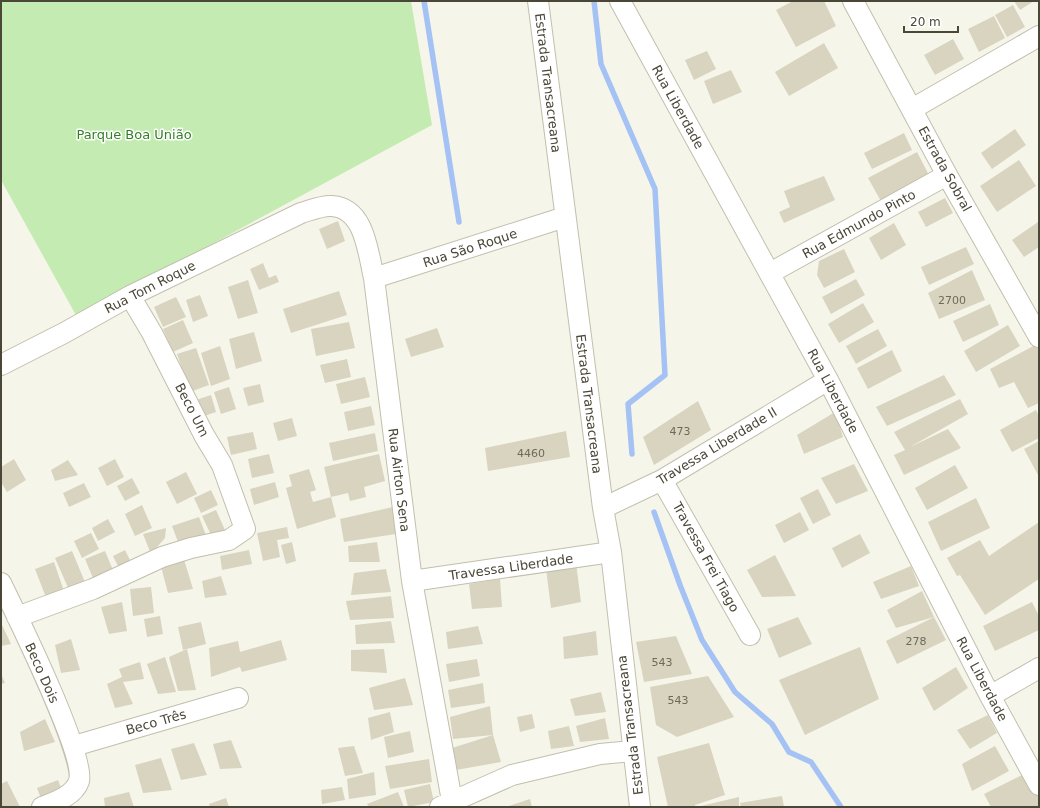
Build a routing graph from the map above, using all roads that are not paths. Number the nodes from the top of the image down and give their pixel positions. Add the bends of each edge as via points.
1 (538, 1) edge
2 (620, 1) edge
3 (853, 1) edge
4 (1039, 36) edge
5 (912, 109) junction
6 (947, 175) junction
7 (301, 213) joint
8 (565, 217) junction
9 (770, 273) junction
10 (374, 278) junction
11 (130, 296) junction
12 (1039, 337) edge
13 (1, 365) edge
14 (828, 380) junction
15 (662, 480) junction
16 (603, 508) junction
17 (611, 552) junction
18 (412, 581) junction
19 (1, 583) edge
20 (17, 616) junction
21 (750, 635) dead end
22 (1039, 668) edge
23 (990, 696) junction
24 (238, 698) dead end
25 (74, 746) junction
26 (633, 751) junction
27 (1039, 786) edge
28 (446, 804) edge
29 (42, 807) edge
30 (640, 807) edge

1 - 8 street, Estrada Transacreana
2 - 9 street, Rua Liberdade
3 - 5 street, Estrada Sobral
4 - 5 street
5 - 6 street, Estrada Sobral
6 - 9 street, Rua Edmundo Pinto
6 - 12 street, Estrada Sobral
7 - 10 street, Rua Airton Sena via 330,205 344,208 352,214 362,230
7 - 11 street, Rua Tom Roque
8 - 10 street, Rua São Roque
8 - 16 street, Estrada Transacreana
9 - 14 street, Rua Liberdade
10 - 18 street, Rua Airton Sena
11 - 13 street, Rua Tom Roque
11 - 20 street, Beco Um via 222,465 244,529 229,540 162,557 93,590
14 - 15 street, Travessa Liberdade II
14 - 23 street, Rua Liberdade
15 - 16 street, Travessa Liberdade II
15 - 21 street, Travessa Frei Tiago
16 - 17 street, Estrada Transacreana
17 - 18 street, Travessa Liberdade
17 - 26 street, Estrada Transacreana
18 - 28 street, Rua Airton Sena
19 - 20 street, Beco Dois
20 - 25 street, Beco Dois
22 - 23 street
23 - 27 street, Rua Liberdade
24 - 25 street, Beco Três
25 - 29 street, Beco Dois via 80,774 78,783 69,794
26 - 28 street via 600,754 512,775
26 - 30 street, Estrada Transacreana

